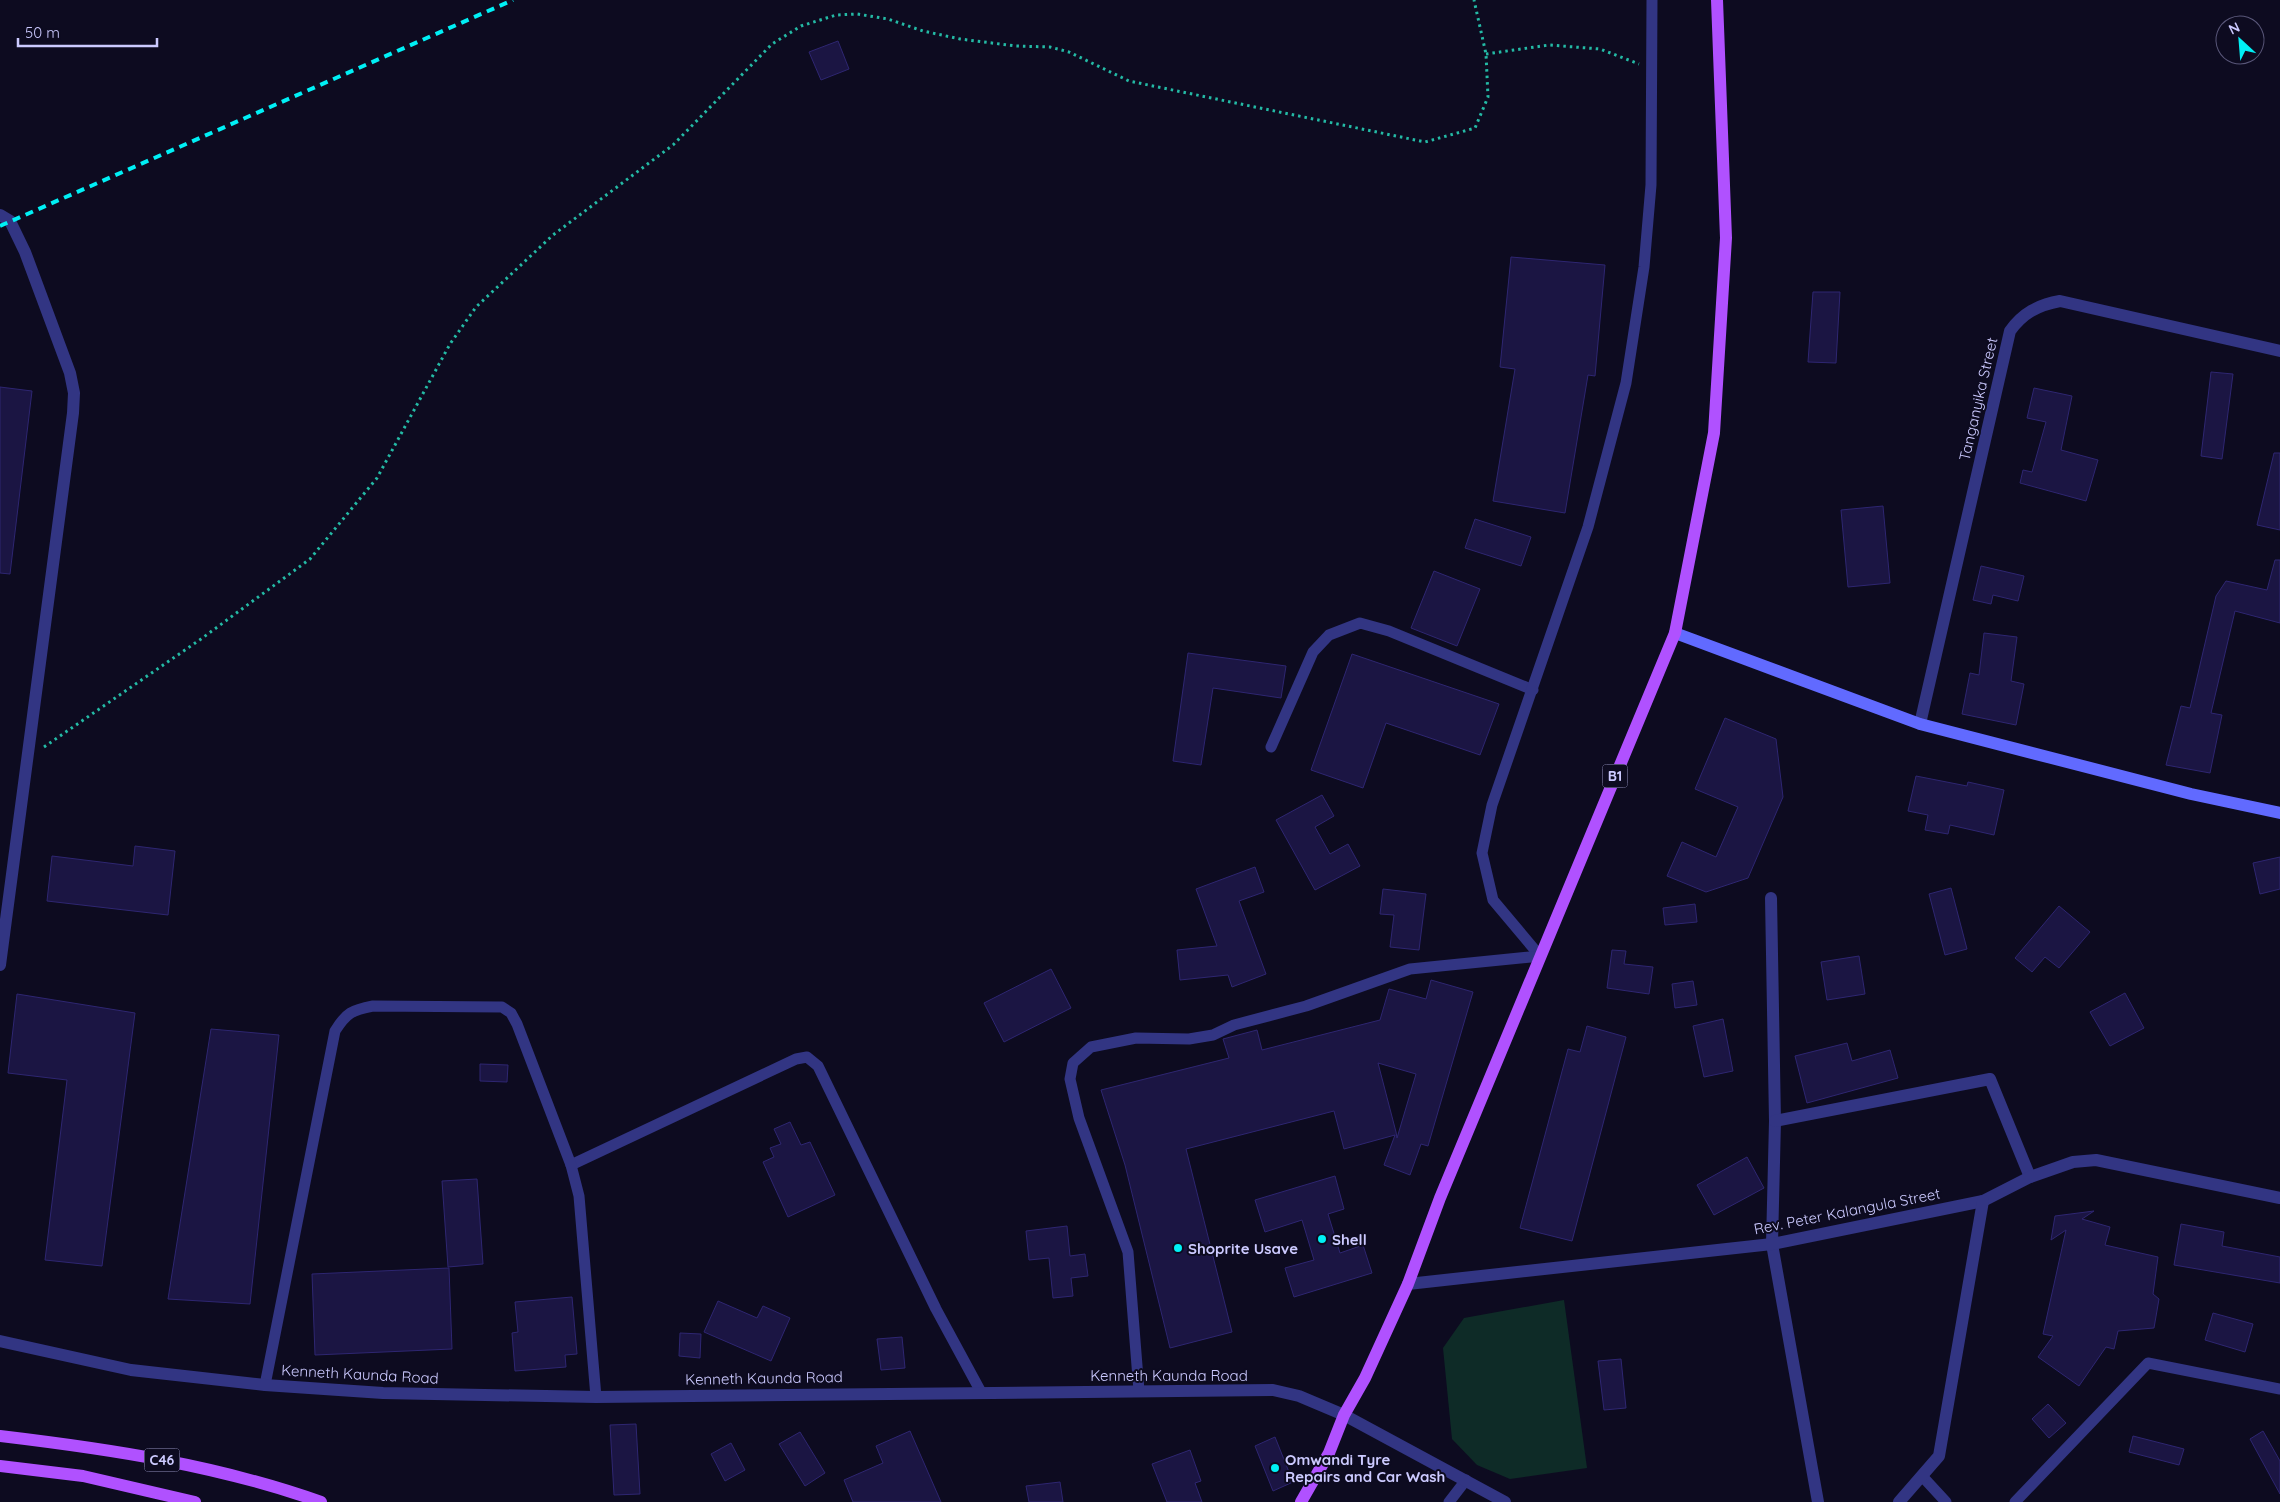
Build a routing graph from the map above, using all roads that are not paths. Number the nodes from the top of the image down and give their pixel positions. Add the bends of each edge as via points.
1 (1652, 0) edge
2 (1717, 0) edge
3 (0, 215) edge
4 (2280, 351) edge
5 (1675, 633) junction
6 (1533, 690) junction
7 (1920, 724) junction
8 (1271, 747) dead end
9 (2280, 813) edge
10 (1771, 898) dead end
11 (1540, 956) junction
12 (0, 965) edge
13 (1775, 1121) junction
14 (571, 1165) junction
15 (2030, 1177) junction
16 (2280, 1198) edge
17 (1983, 1201) junction
18 (1772, 1244) junction
19 (1408, 1284) junction
20 (0, 1341) edge
21 (265, 1385) junction
22 (2280, 1388) edge
23 (1138, 1391) junction
24 (981, 1392) junction
25 (596, 1397) junction
26 (1344, 1415) junction
27 (0, 1436) edge
28 (0, 1466) edge
29 (1922, 1476) junction
30 (1466, 1480) junction
31 (194, 1502) edge
32 (320, 1502) edge
33 (1301, 1502) edge
34 (1449, 1502) edge
35 (1505, 1502) edge
36 (1818, 1502) edge
37 (1899, 1502) edge
38 (1946, 1502) edge
39 (2015, 1502) edge

1 - 6 lane via 1651,185 1644,267 1626,383 1588,528
2 - 5 main road, B1 via 1726,238 1714,433
3 - 12 street via 10,221 26,252 70,373 74,393
4 - 7 street, Tanganyika Street via 2060,301 2042,304 2021,317 2010,331
5 - 7 street
5 - 11 main road, B1
6 - 8 lane via 1389,631 1360,623 1329,635 1313,652
6 - 11 lane via 1492,806 1482,854 1493,900
7 - 9 street via 2191,794
10 - 13 street
11 - 19 main road, B1
11 - 23 lane via 1410,969 1306,1006 1234,1025 1213,1035 1189,1039 1136,1038 1091,1047 1073,1063 1070,1078 1079,1118 1128,1252
13 - 15 street via 1990,1078
13 - 18 street
14 - 21 lane via 511,1013 502,1007 373,1006 354,1010 343,1018 335,1032
14 - 24 lane via 796,1058 808,1057 818,1066 936,1309
14 - 25 lane via 579,1196
15 - 16 street, Rev. Peter Kalangula Street via 2073,1162 2096,1160
15 - 17 street, Rev. Peter Kalangula Street
17 - 18 street, Rev. Peter Kalangula Street
17 - 29 street via 1939,1456
18 - 19 street, Rev. Peter Kalangula Street
18 - 36 street
19 - 26 main road, B1
20 - 21 street, Kenneth Kaunda Road via 131,1370
21 - 25 street, Kenneth Kaunda Road via 384,1393
22 - 39 lane via 2148,1363
23 - 24 street, Kenneth Kaunda Road
23 - 26 street, Kenneth Kaunda Road via 1273,1390 1299,1396
24 - 25 street, Kenneth Kaunda Road
26 - 30 street, Kenneth Kaunda Road
26 - 33 main road, B1 via 1329,1453
27 - 32 main road, C46 via 129,1453 198,1467 272,1485
28 - 31 main road, C46 via 82,1476
29 - 37 street
29 - 38 lane
30 - 34 lane
30 - 35 street, Kenneth Kaunda Road

